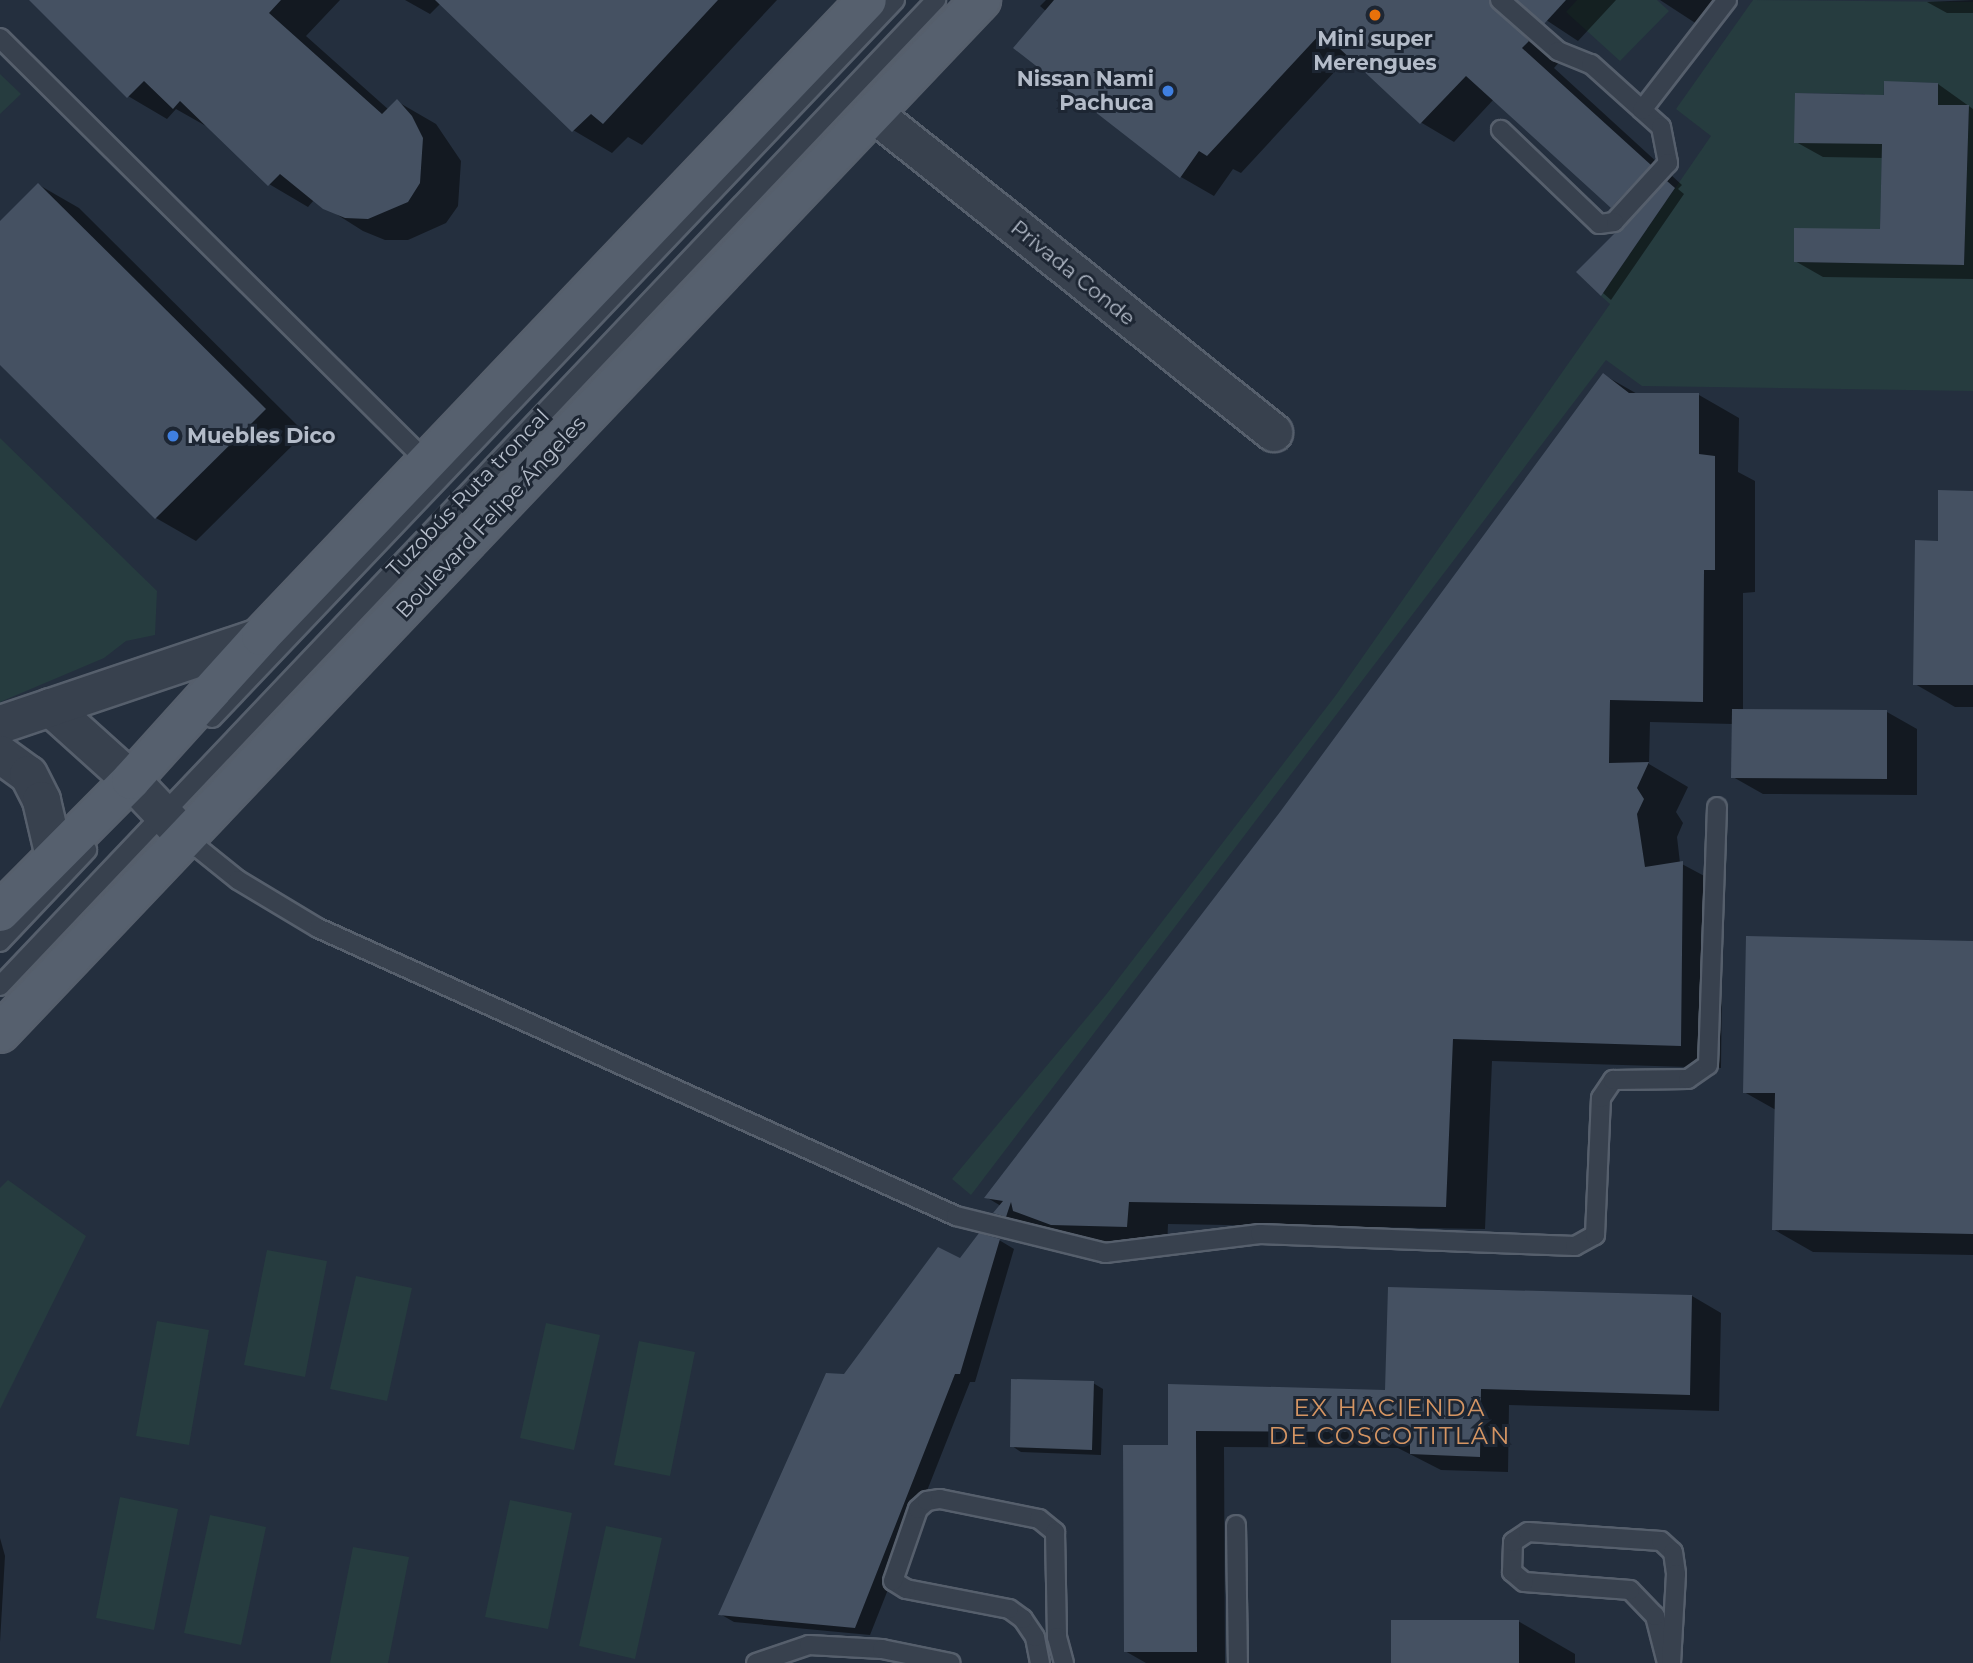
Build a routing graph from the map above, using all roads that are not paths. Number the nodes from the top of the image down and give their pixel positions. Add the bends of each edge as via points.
1 (867, 0) edge
2 (894, 0) edge
3 (1500, 0) edge
4 (1727, 0) edge
5 (947, 6) edge
6 (0, 38) edge
7 (1642, 110) junction
8 (873, 113) junction
9 (1501, 130) dead end
10 (1273, 432) dead end
11 (427, 462) junction
12 (261, 636) junction
13 (50, 707) junction
14 (0, 724) edge
15 (0, 754) edge
16 (155, 806) junction
17 (1717, 807) dead end
18 (54, 856) junction
19 (0, 912) edge
20 (0, 942) edge
21 (0, 986) edge
22 (0, 1033) edge
23 (1236, 1525) dead end
24 (756, 1663) edge
25 (951, 1663) edge
26 (1040, 1663) edge
27 (1064, 1663) edge
28 (1238, 1663) edge
29 (1669, 1663) edge

1 - 11 main road, Boulevard Felipe Ángeles
2 - 16 lane, Tuzobús Ruta troncal
3 - 7 lane via 1558,51 1591,64
4 - 7 lane
5 - 8 main road, Boulevard Felipe Ángeles
5 - 16 lane, Tuzobús Ruta troncal
6 - 11 lane
7 - 9 lane via 1661,127 1668,163 1614,222 1599,224
8 - 10 street, Privada Conde
8 - 16 main road, Boulevard Felipe Ángeles
11 - 12 main road, Boulevard Felipe Ángeles
12 - 13 street
12 - 16 main road, Boulevard Felipe Ángeles
13 - 14 street
13 - 16 street
15 - 18 street via 28,774 41,800
16 - 17 lane via 238,880 318,928 956,1216 1105,1253 1260,1234 1575,1246 1595,1235 1601,1098 1613,1080 1688,1079 1707,1065
16 - 18 main road, Boulevard Felipe Ángeles
16 - 20 lane, Tuzobús Ruta troncal
16 - 21 lane, Tuzobús Ruta troncal
16 - 22 main road, Boulevard Felipe Ángeles
18 - 19 main road, Boulevard Felipe Ángeles
23 - 28 lane
24 - 25 lane via 809,1645 882,1649
26 - 27 lane via 1035,1637 1009,1609 906,1589 893,1581 918,1509 927,1501 940,1499 1039,1519 1055,1532 1057,1637
29 - 29 lane via 1676,1574 1673,1552 1661,1541 1528,1532 1513,1542 1512,1572 1524,1582 1630,1590 1655,1616

